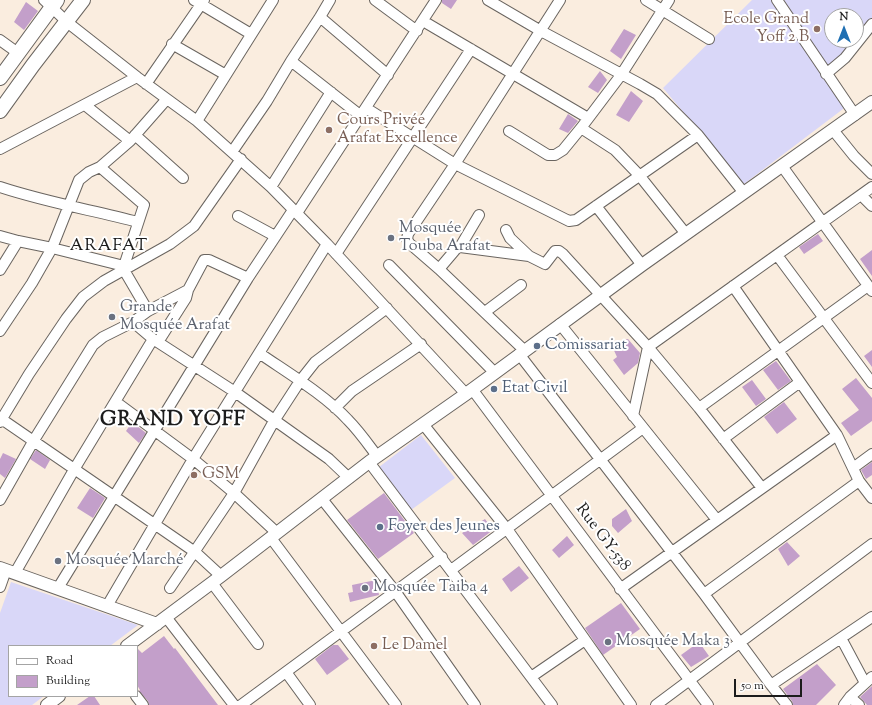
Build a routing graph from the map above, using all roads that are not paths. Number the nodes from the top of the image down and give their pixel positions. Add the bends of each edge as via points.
1 (83, 0) edge
2 (273, 0) edge
3 (330, 0) edge
4 (375, 0) edge
5 (436, 0) edge
6 (488, 0) edge
7 (560, 0) edge
8 (646, 0) edge
9 (669, 0) edge
10 (777, 0) edge
11 (200, 1) edge
12 (51, 3) edge
13 (662, 10) junction
14 (320, 18) junction
15 (423, 21) junction
16 (67, 22) junction
17 (872, 24) edge
18 (417, 31) junction
19 (541, 31) junction
20 (251, 34) junction
21 (709, 39) dead end
22 (0, 40) edge
23 (172, 44) junction
24 (471, 49) junction
25 (18, 53) junction
26 (291, 60) junction
27 (513, 73) junction
28 (826, 74) junction
29 (226, 75) junction
30 (388, 75) junction
31 (621, 75) junction
32 (137, 77) junction
33 (0, 78) edge
34 (146, 84) junction
35 (331, 92) junction
36 (166, 100) junction
37 (872, 102) edge
38 (85, 105) junction
39 (0, 111) edge
40 (363, 112) junction
41 (854, 115) junction
42 (588, 118) junction
43 (197, 121) junction
44 (581, 128) junction
45 (833, 130) junction
46 (509, 131) dead end
47 (698, 135) junction
48 (413, 137) junction
49 (133, 138) junction
50 (0, 149) edge
51 (232, 152) junction
52 (241, 159) junction
53 (455, 164) junction
54 (782, 166) junction
55 (100, 167) junction
56 (872, 174) edge
57 (639, 176) junction
58 (183, 178) dead end
59 (0, 187) edge
60 (271, 187) junction
61 (872, 187) edge
62 (744, 193) junction
63 (861, 195) junction
64 (68, 206) junction
65 (596, 206) junction
66 (872, 206) edge
67 (295, 211) junction
68 (479, 215) dead end
69 (238, 216) dead end
70 (138, 222) junction
71 (822, 222) junction
72 (506, 230) dead end
73 (686, 234) junction
74 (0, 236) edge
75 (275, 236) junction
76 (18, 241) junction
77 (327, 244) junction
78 (52, 248) junction
79 (460, 248) junction
80 (336, 254) junction
81 (777, 255) junction
82 (529, 256) junction
83 (389, 265) dead end
84 (642, 265) junction
85 (124, 268) junction
86 (439, 269) junction
87 (0, 270) edge
88 (248, 278) junction
89 (521, 285) dead end
90 (733, 286) junction
91 (870, 288) edge
92 (188, 290) junction
93 (600, 295) junction
94 (387, 308) junction
95 (148, 311) junction
96 (485, 312) junction
97 (825, 318) junction
98 (133, 322) junction
99 (560, 324) junction
100 (0, 331) edge
101 (156, 340) junction
102 (421, 344) junction
103 (648, 347) junction
104 (521, 352) junction
105 (778, 352) junction
106 (259, 353) junction
107 (194, 365) junction
108 (494, 372) junction
109 (300, 381) junction
110 (800, 382) junction
111 (872, 383) edge
112 (469, 391) junction
113 (235, 392) junction
114 (116, 402) junction
115 (335, 408) junction
116 (699, 408) junction
117 (633, 416) junction
118 (1, 420) edge
119 (274, 421) junction
120 (423, 424) junction
121 (643, 428) junction
122 (154, 431) junction
123 (837, 435) junction
124 (723, 439) junction
125 (34, 440) junction
126 (872, 454) edge
127 (373, 459) junction
128 (193, 460) junction
129 (600, 460) junction
130 (75, 468) junction
131 (853, 468) junction
132 (349, 478) junction
133 (859, 481) junction
134 (762, 488) junction
135 (234, 493) junction
136 (115, 496) junction
137 (552, 496) junction
138 (872, 498) edge
139 (322, 499) junction
140 (0, 500) edge
141 (716, 520) junction
142 (155, 524) junction
143 (507, 529) junction
144 (274, 536) junction
145 (872, 544) edge
146 (195, 552) junction
147 (672, 552) junction
148 (442, 557) junction
149 (7, 570) edge
150 (451, 570) junction
151 (216, 580) junction
152 (0, 587) edge
153 (58, 588) junction
154 (170, 588) dead end
155 (620, 588) junction
156 (395, 591) junction
157 (704, 594) junction
158 (108, 606) junction
159 (872, 616) edge
160 (162, 620) junction
161 (342, 631) junction
162 (841, 638) junction
163 (585, 640) junction
164 (739, 643) junction
165 (258, 644) dead end
166 (128, 645) edge
167 (286, 672) junction
168 (531, 677) junction
169 (868, 680) edge
170 (689, 681) junction
171 (771, 685) junction
172 (58, 697) edge
173 (137, 697) edge
174 (847, 701) edge
175 (47, 705) edge
176 (143, 705) edge
177 (234, 705) edge
178 (241, 705) edge
179 (310, 705) edge
180 (396, 705) edge
181 (475, 705) edge
182 (552, 705) edge
183 (631, 705) edge
184 (656, 705) edge
185 (708, 705) edge
186 (787, 705) edge
187 (859, 705) edge

1 - 16 main road
2 - 20 street
3 - 14 street
4 - 18 street
5 - 15 street
6 - 19 street
7 - 19 street
8 - 13 street
9 - 13 street
10 - 28 street
11 - 20 street
11 - 23 street
12 - 16 street, Rue GY-538
12 - 25 main road
13 - 21 street
13 - 31 street
14 - 26 street
14 - 30 street
15 - 18 street
15 - 24 street
16 - 32 street, Rue GY-538
16 - 39 main road
17 - 28 street via 845,58
18 - 30 street
19 - 27 street
19 - 31 street
20 - 29 street
22 - 25 street
23 - 29 street
23 - 34 street
24 - 27 street
24 - 48 street
25 - 33 main road
26 - 35 street
26 - 51 street
27 - 42 street
27 - 53 street
28 - 41 street
29 - 43 street
30 - 40 street
31 - 42 street
31 - 47 street via 656,94
32 - 34 street, Rue GY-538
32 - 38 street
34 - 36 street, Rue GY-538
35 - 40 street
35 - 60 street
36 - 43 street, Rue GY-538
36 - 49 street
37 - 41 street
38 - 49 street
38 - 50 street
40 - 48 street
40 - 67 street
41 - 45 street
42 - 44 street
43 - 51 street, Rue GY-538
44 - 46 street via 563,150 555,155 548,155
44 - 57 street via 615,150
45 - 54 street
45 - 56 street
47 - 57 street
47 - 62 street
48 - 53 street
48 - 80 street
49 - 55 street
49 - 58 street
51 - 52 street, Rue GY-538
52 - 60 street, Rue GY-538
52 - 85 street via 194,226 170,244
53 - 65 street via 569,221 576,220
53 - 86 street via 407,239
54 - 62 street
54 - 71 street
55 - 64 street via 79,180
55 - 70 street via 143,203
57 - 65 street
57 - 73 street
59 - 64 street
60 - 67 street, Rue GY-538
61 - 63 street
62 - 73 street
63 - 66 street
63 - 71 street
64 - 70 street
64 - 78 street
65 - 84 street
67 - 75 street
67 - 77 street, Rue GY-538
68 - 79 street
69 - 75 street
70 - 85 street
71 - 81 street
71 - 91 street
72 - 82 street via 510,238
73 - 84 street
74 - 76 street
75 - 88 street
76 - 78 street
76 - 87 street
77 - 80 street, Rue GY-538
77 - 106 street
78 - 85 street
78 - 100 street
79 - 82 street
79 - 86 street via 456,249
80 - 94 street, Rue GY-538
81 - 90 street
81 - 97 street
82 - 93 street via 544,264 555,251 559,251
83 - 108 street
84 - 93 street
85 - 95 street
85 - 118 street via 83,297 29,374
86 - 96 street
88 - 92 street via 204,260
88 - 107 street
89 - 96 street
90 - 103 street
90 - 105 street
91 - 97 street
92 - 95 street
92 - 101 street via 186,298
93 - 99 street
93 - 103 street
94 - 102 street, Rue GY-538
94 - 109 street via 315,362
95 - 98 street
96 - 104 street
97 - 105 street
97 - 111 street
98 - 101 street
98 - 125 street via 102,337 93,345
99 - 104 street
99 - 117 street
101 - 107 street
101 - 114 street
102 - 112 street, Rue GY-538
102 - 115 street via 352,391
103 - 116 street
103 - 117 street
104 - 108 street
104 - 129 street
105 - 110 street
105 - 116 street
106 - 109 street
106 - 113 street
107 - 113 street
107 - 122 street
108 - 112 street
109 - 115 street
109 - 119 street
110 - 123 street
110 - 124 street
112 - 120 street
112 - 137 street, Rue GY-538
113 - 119 street
113 - 128 street
114 - 122 street
114 - 130 street
115 - 127 street via 349,420
116 - 124 street
117 - 121 street
118 - 125 street
119 - 132 street via 329,459
119 - 135 street
120 - 127 street
120 - 143 street
121 - 129 street
121 - 141 street
122 - 128 street
122 - 136 street
123 - 131 street
123 - 134 street
124 - 134 street
125 - 130 street
125 - 140 street
126 - 131 street
127 - 132 street
127 - 148 street
128 - 135 street
128 - 142 street
129 - 137 street
129 - 147 street
130 - 136 street
130 - 149 street
131 - 133 street
132 - 139 street
133 - 138 street
133 - 157 street
134 - 141 street
135 - 144 street
135 - 146 street
136 - 142 street
136 - 153 street
137 - 143 street
137 - 155 street, Rue GY-538
139 - 144 street
139 - 156 street
141 - 147 street
142 - 146 street
142 - 158 street
143 - 150 street
143 - 163 street
144 - 151 street
144 - 161 street
145 - 164 street
146 - 151 street
146 - 154 street
147 - 155 street
147 - 157 street
148 - 150 street
148 - 156 street
149 - 152 street
149 - 153 street
150 - 168 street
151 - 160 street
151 - 165 street
153 - 158 street
155 - 170 street, Rue GY-538
156 - 161 street
156 - 181 street
157 - 164 street
158 - 160 street
159 - 162 street
160 - 166 street
160 - 177 street
161 - 167 street
161 - 180 street
162 - 169 street
162 - 171 street
163 - 168 street
163 - 183 street
164 - 170 street
164 - 171 street
167 - 178 street
167 - 179 street
168 - 182 street
169 - 174 street
170 - 184 street
170 - 185 street, Rue GY-538
171 - 186 street
172 - 175 street
173 - 176 street
174 - 187 street

